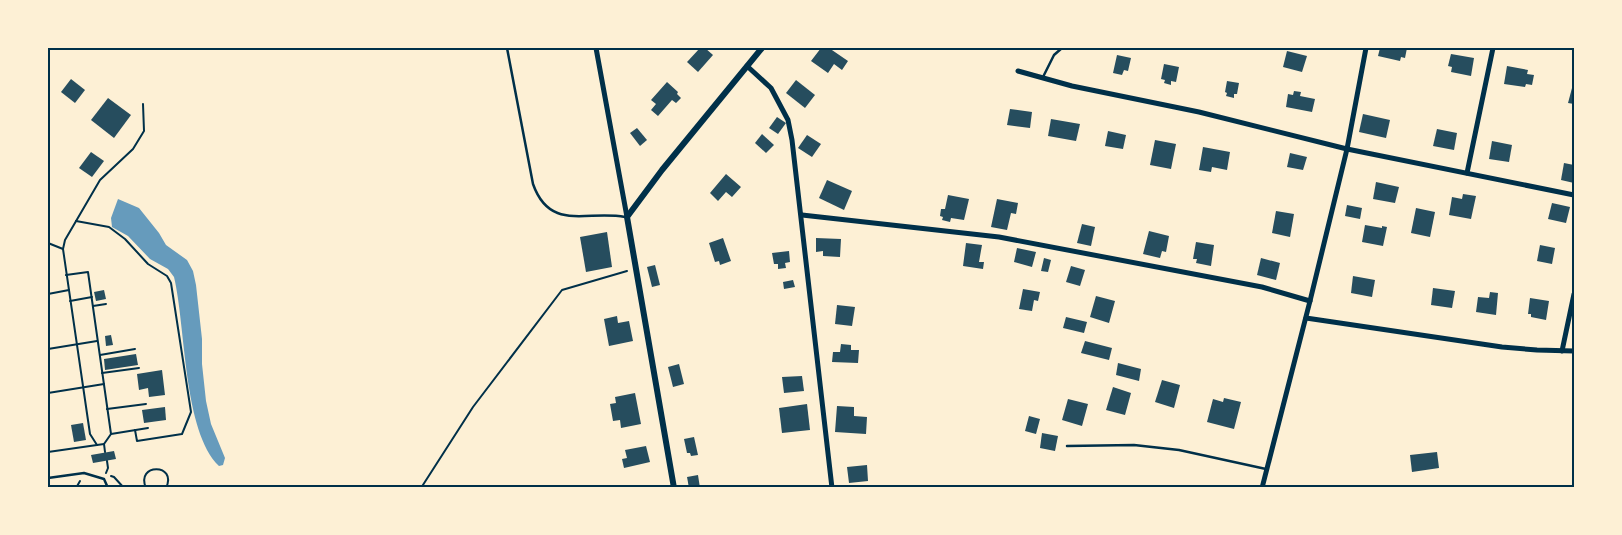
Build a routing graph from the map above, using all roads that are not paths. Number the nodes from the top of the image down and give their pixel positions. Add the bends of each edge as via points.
1 (507, 48) edge
2 (596, 48) edge
3 (762, 48) edge
4 (1062, 48) edge
5 (1366, 48) edge
6 (1493, 48) edge
7 (747, 66) junction
8 (1018, 71) dead end
9 (1043, 78) junction
10 (1346, 148) junction
11 (1467, 173) junction
12 (1574, 195) edge
13 (802, 215) junction
14 (627, 217) junction
15 (1574, 294) edge
16 (1310, 302) junction
17 (1306, 318) junction
18 (1562, 350) junction
19 (1574, 351) edge
20 (1067, 446) dead end
21 (1266, 469) junction
22 (48, 478) edge
23 (108, 488) edge
24 (674, 488) edge
25 (832, 488) edge
26 (1262, 488) edge

1 - 14 lane via 533,184 542,202 562,216 599,214
2 - 14 street
3 - 7 street
4 - 9 lane via 1054,55
5 - 10 street
6 - 11 street
7 - 13 street via 771,88 788,120
7 - 14 street
8 - 9 street
9 - 10 street
10 - 11 street
10 - 16 street
11 - 12 street
13 - 16 street via 999,238 1262,287
13 - 25 street
14 - 24 street
15 - 18 street
16 - 17 street
17 - 18 street via 1502,347
17 - 21 street
18 - 19 street
20 - 21 lane via 1134,444
21 - 26 street
22 - 23 lane via 84,473 104,479

